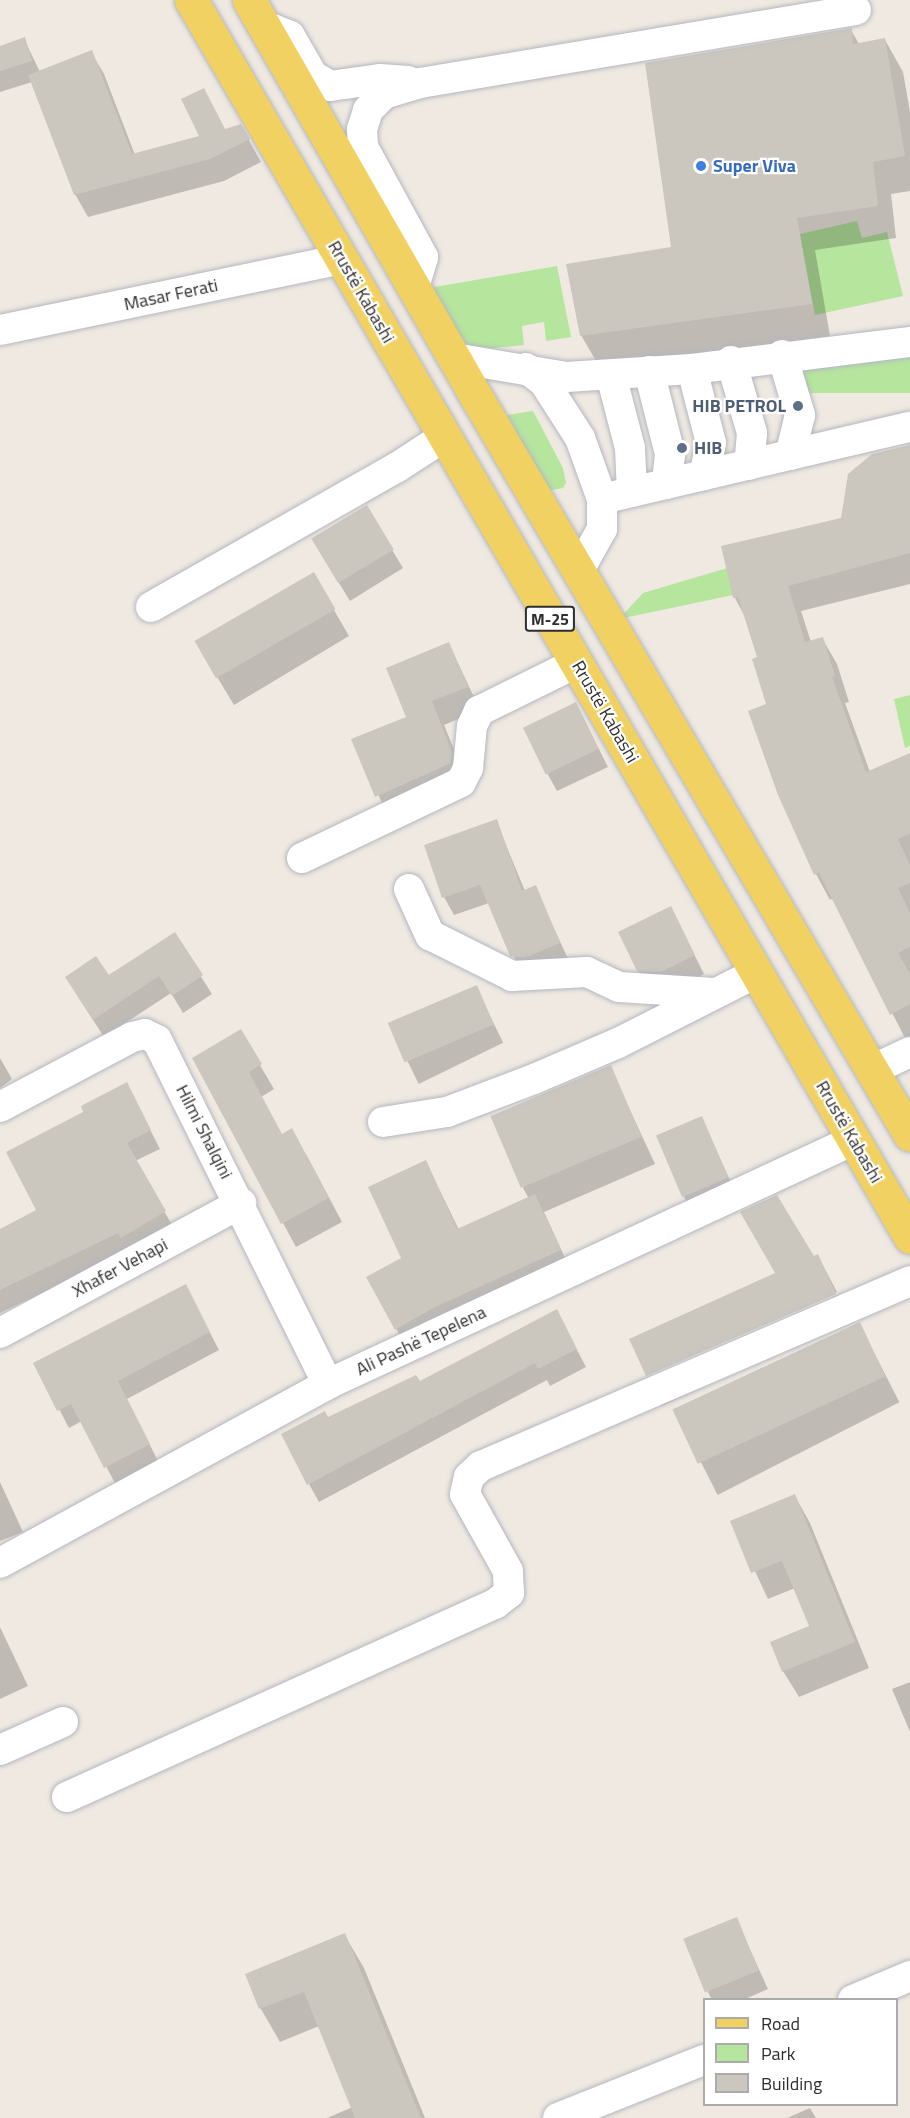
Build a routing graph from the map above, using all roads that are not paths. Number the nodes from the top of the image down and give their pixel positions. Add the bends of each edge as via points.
1 (191, 0) edge
2 (856, 10) dead end
3 (256, 12) edge
4 (420, 82) junction
5 (342, 259) junction
6 (414, 287) junction
7 (0, 330) edge
8 (910, 342) edge
9 (782, 355) junction
10 (454, 358) junction
11 (731, 361) junction
12 (526, 368) junction
13 (692, 369) junction
14 (649, 371) junction
15 (611, 375) junction
16 (910, 426) edge
17 (445, 436) junction
18 (790, 455) junction
19 (749, 465) junction
20 (704, 475) junction
21 (667, 484) junction
22 (632, 492) junction
23 (602, 500) junction
24 (578, 572) junction
25 (150, 607) dead end
26 (576, 663) junction
27 (302, 858) dead end
28 (409, 889) dead end
29 (756, 973) junction
30 (719, 993) junction
31 (910, 1052) edge
32 (872, 1070) junction
33 (0, 1107) edge
34 (905, 1114) edge
35 (383, 1122) dead end
36 (854, 1140) junction
37 (241, 1203) junction
38 (910, 1237) edge
39 (910, 1281) edge
40 (0, 1333) edge
41 (328, 1384) junction
42 (0, 1563) edge
43 (63, 1722) dead end
44 (0, 1750) edge
45 (67, 1797) dead end
46 (910, 1976) edge
47 (858, 1998) edge
48 (703, 2061) edge
49 (558, 2118) edge

1 - 5 main road, Rrustë Kabashi / M-25
2 - 4 street
3 - 4 street via 290,36 313,76 330,86 380,79
3 - 6 main road, M-25
4 - 6 street via 384,94 368,110 362,129 363,147 423,256
5 - 7 street, Masar Ferati
5 - 17 main road, Rrustë Kabashi / M-25
6 - 10 main road, M-25
8 - 9 street
9 - 11 street
9 - 18 street via 800,415
10 - 12 street
10 - 24 main road, M-25
11 - 13 street
11 - 19 street via 752,433
12 - 15 street via 566,378
12 - 23 street via 544,382 580,438
13 - 14 street
13 - 20 street via 711,443
14 - 15 street
14 - 21 street via 670,454
15 - 22 street via 630,448
16 - 18 street
17 - 25 street via 396,468
17 - 26 main road, Rrustë Kabashi / M-25
18 - 19 street
19 - 20 street
20 - 21 street
21 - 22 street
22 - 23 street
23 - 24 street via 602,529
24 - 32 main road, M-25
26 - 27 street via 480,711 472,726 468,768 461,782
26 - 29 main road, Rrustë Kabashi / M-25
28 - 30 street via 430,935 512,976 587,972 619,987
29 - 30 street
29 - 36 main road, Rrustë Kabashi / M-25
30 - 35 street via 618,1043 458,1108
31 - 32 street
32 - 34 main road, M-25
33 - 37 street, Hilmi Shalqini via 109,1048 145,1034 157,1040
36 - 38 main road, Rrustë Kabashi / M-25
36 - 41 street, Ali Pashë Tepelena
37 - 40 street, Xhafer Vehapi
37 - 41 street, Hilmi Shalqini
39 - 45 street via 481,1466 469,1477 465,1494 508,1571 509,1593 495,1604
41 - 42 street, Ali Pashë Tepelena
43 - 44 street
46 - 47 street
48 - 49 street

